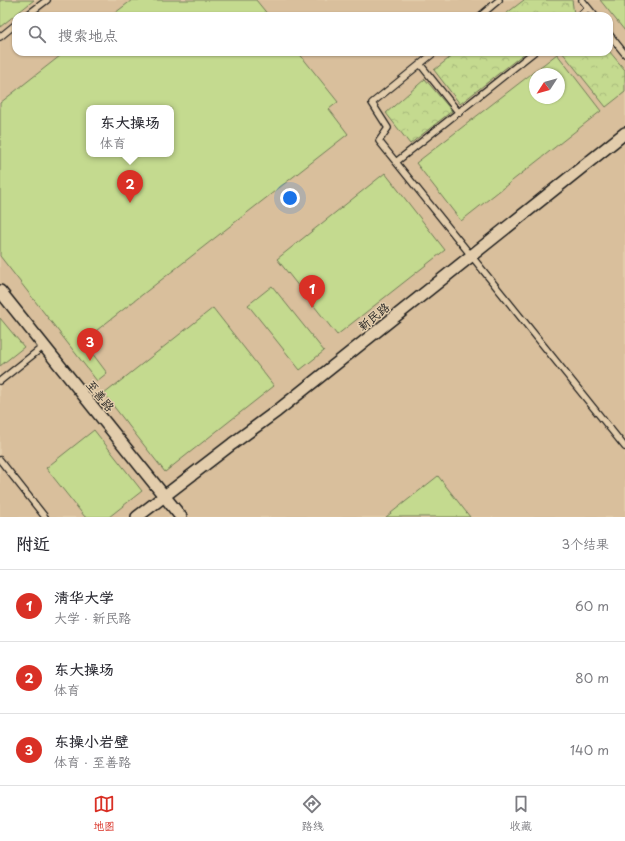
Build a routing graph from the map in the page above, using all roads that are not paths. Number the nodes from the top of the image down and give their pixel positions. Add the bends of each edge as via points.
1 (47, 0) edge
2 (499, 0) edge
3 (582, 0) edge
4 (588, 8) junction
5 (31, 12) edge
6 (485, 12) edge
7 (584, 12) edge
8 (592, 12) edge
9 (12, 27) edge
10 (0, 37) edge
11 (613, 39) edge
12 (625, 54) edge
13 (430, 56) edge
14 (529, 56) edge
15 (420, 64) junction
16 (459, 113) junction
17 (625, 133) edge
18 (396, 162) junction
19 (471, 256) junction
20 (0, 291) edge
21 (44, 346) junction
22 (0, 381) edge
23 (625, 447) edge
24 (0, 460) edge
25 (164, 496) junction
26 (45, 517) edge
27 (137, 517) edge
28 (181, 517) edge

1 - 5 lane
2 - 6 lane
3 - 4 lane
4 - 7 lane
4 - 8 lane
9 - 10 lane
11 - 12 lane
13 - 15 lane
14 - 16 lane
15 - 16 lane
15 - 18 lane via 372,103 388,128 379,141
16 - 18 lane
17 - 19 street, 新民路
18 - 19 lane
19 - 23 lane
19 - 25 street, 新民路 via 277,411
20 - 21 street, 至善路
21 - 22 lane
21 - 25 street, 至善路
24 - 26 lane
25 - 27 street, 新民路
25 - 28 street, 至善路

